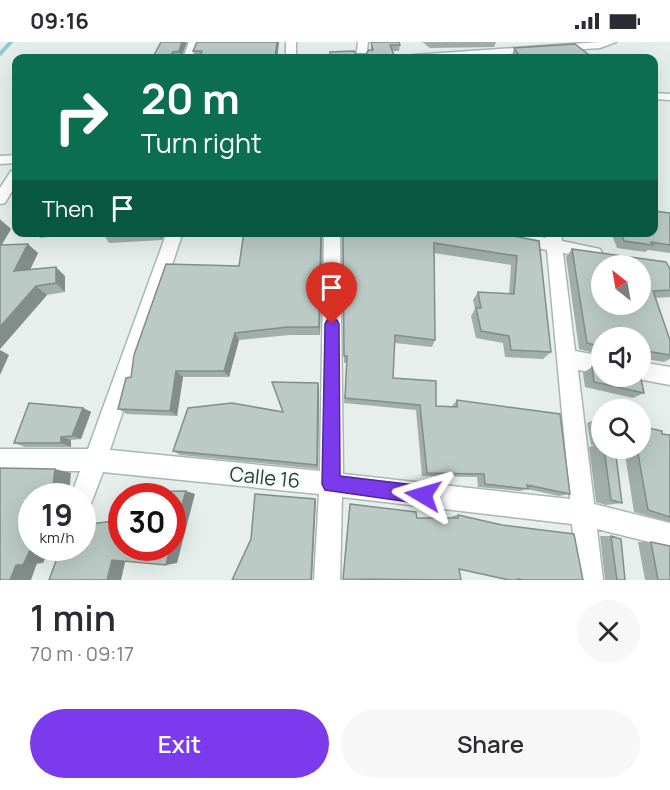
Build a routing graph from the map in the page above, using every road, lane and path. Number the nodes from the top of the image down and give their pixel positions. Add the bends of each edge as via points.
1 (611, 42) edge
2 (573, 45) junction
3 (505, 51) edge
4 (466, 54) edge
5 (585, 54) edge
6 (12, 180) edge
7 (0, 199) edge
8 (173, 237) edge
9 (332, 237) edge
10 (526, 237) edge
11 (554, 240) edge
12 (609, 255) edge
13 (568, 359) junction
14 (591, 363) edge
15 (651, 373) edge
16 (670, 376) edge
17 (0, 459) edge
18 (97, 460) junction
19 (88, 483) edge
20 (331, 484) junction
21 (582, 513) junction
22 (670, 535) edge
23 (327, 580) edge
24 (590, 580) edge

1 - 2 street
2 - 3 street
2 - 5 street
3 - 4 street
6 - 7 street
8 - 18 street
9 - 20 street
10 - 11 street
11 - 12 street
11 - 13 street
13 - 14 street
13 - 21 street
15 - 16 street
17 - 18 street, Calle 16
18 - 19 street
18 - 20 street, Calle 16
20 - 21 street, Calle 16
20 - 23 street
21 - 22 street, Calle 16
21 - 24 street

